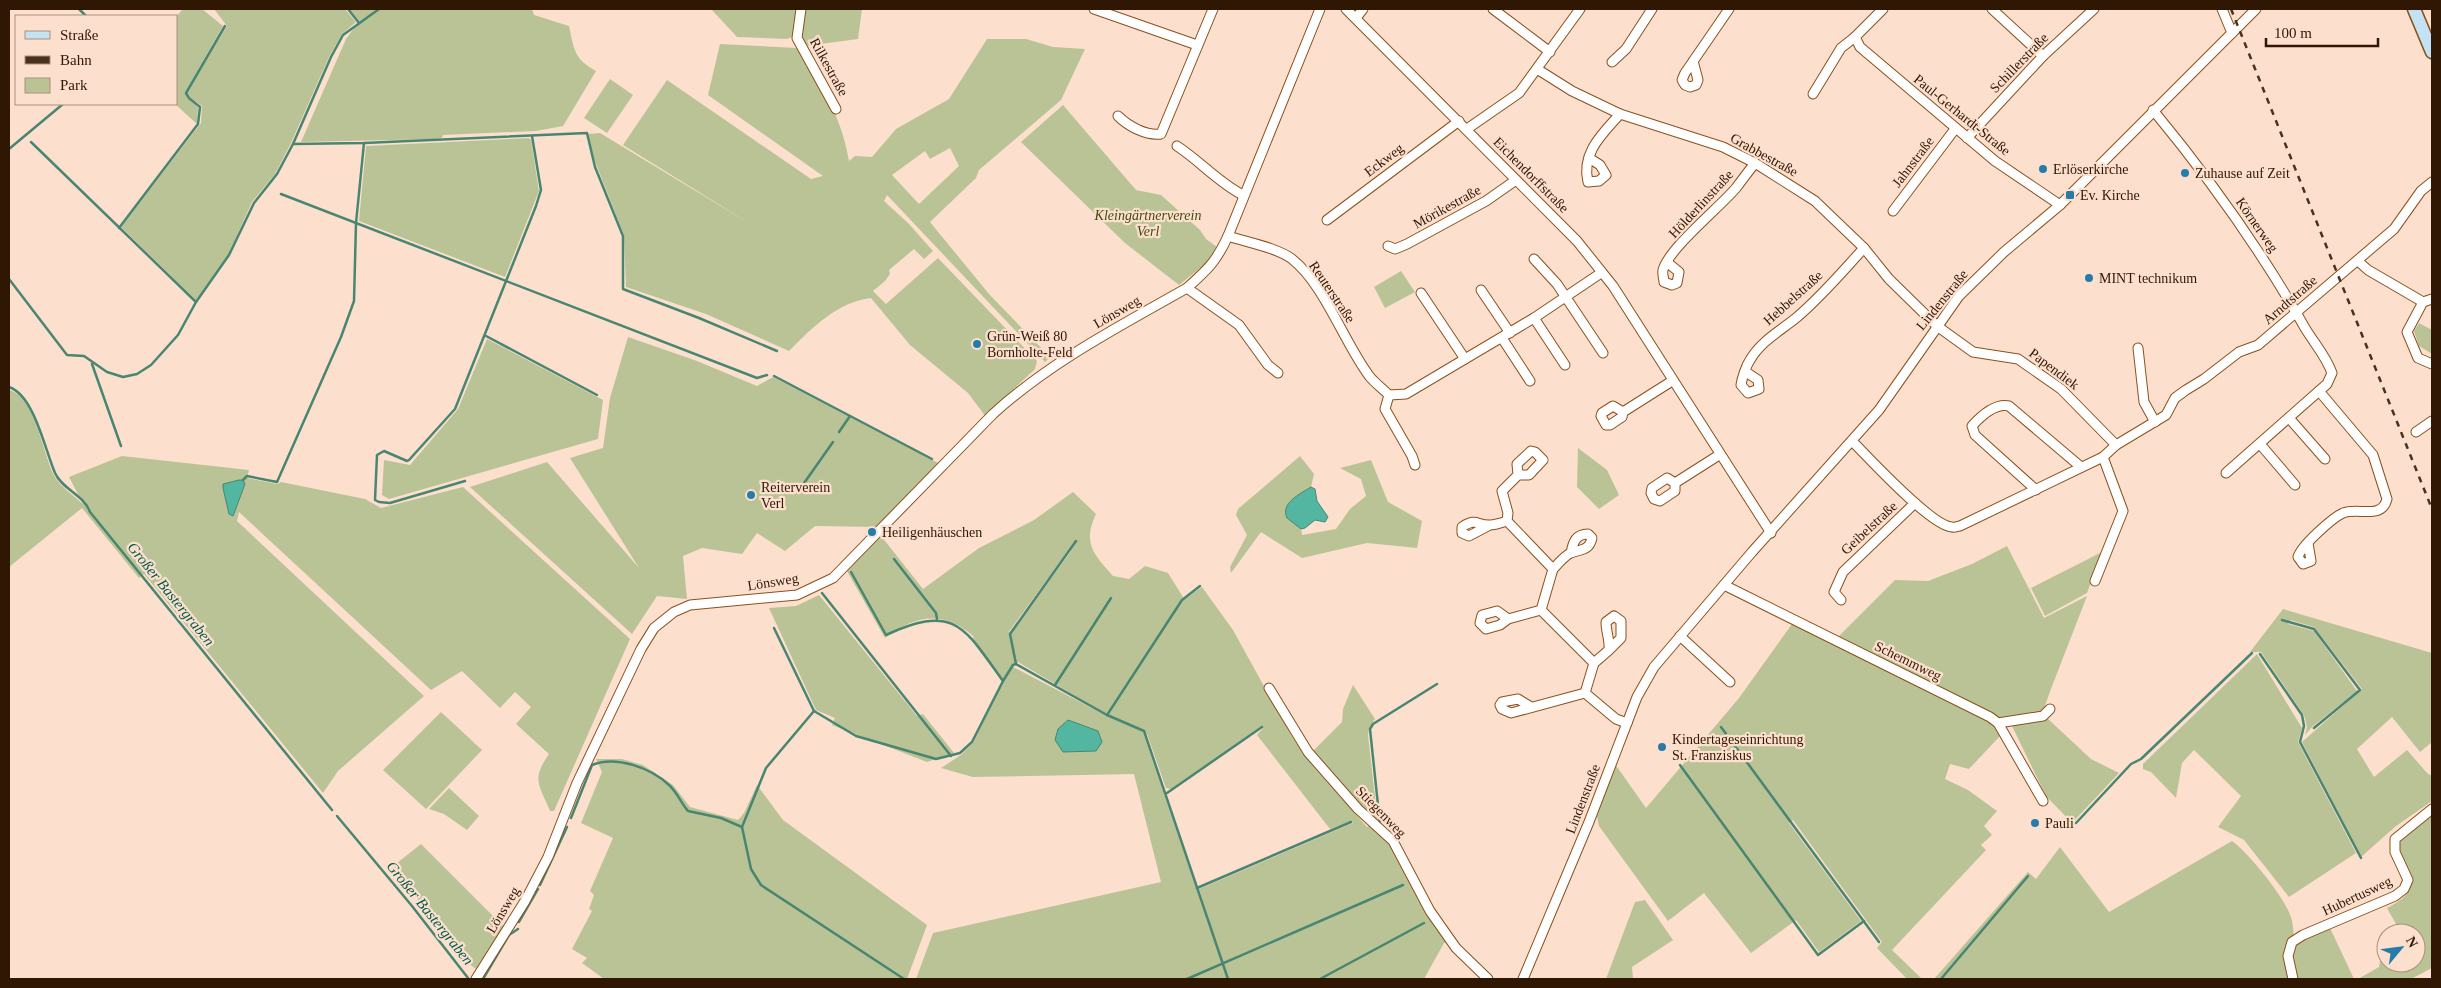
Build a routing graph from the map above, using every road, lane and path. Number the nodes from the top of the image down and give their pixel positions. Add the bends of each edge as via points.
1 (801, 9) edge
2 (1094, 9) edge
3 (1213, 9) edge
4 (1320, 9) edge
5 (1346, 9) edge
6 (1363, 9) edge
7 (1493, 9) edge
8 (1580, 9) edge
9 (1652, 9) edge
10 (1729, 9) edge
11 (1884, 9) edge
12 (1992, 9) edge
13 (2094, 9) edge
14 (2222, 9) edge
15 (2256, 9) edge
16 (2414, 9) edge
17 (1356, 18) junction
18 (2232, 33) junction
19 (1855, 37) junction
20 (1197, 45) junction
21 (1550, 52) junction
22 (2432, 52) edge
23 (2043, 56) junction
24 (1693, 61) dead end
25 (1612, 62) dead end
26 (1537, 69) junction
27 (1813, 94) dead end
28 (836, 109) dead end
29 (2153, 110) junction
30 (1620, 114) junction
31 (1118, 116) dead end
32 (1459, 121) junction
33 (1467, 129) junction
34 (1955, 129) junction
35 (1967, 138) junction
36 (1177, 146) dead end
37 (1589, 158) dead end
38 (1755, 163) junction
39 (1516, 180) junction
40 (2432, 182) edge
41 (1244, 195) junction
42 (2060, 205) junction
43 (1893, 211) dead end
44 (1327, 220) dead end
45 (1228, 236) junction
46 (1388, 246) dead end
47 (1864, 248) junction
48 (1534, 259) dead end
49 (2358, 261) junction
50 (1668, 263) dead end
51 (1601, 273) junction
52 (1187, 288) junction
53 (1481, 290) dead end
54 (1421, 293) dead end
55 (1567, 297) junction
56 (2428, 301) edge
57 (2296, 312) junction
58 (1534, 318) junction
59 (1937, 326) junction
60 (1506, 335) junction
61 (2138, 348) dead end
62 (1603, 353) dead end
63 (1465, 359) junction
64 (2432, 364) edge
65 (1565, 365) dead end
66 (1746, 372) dead end
67 (1278, 373) dead end
68 (1530, 381) dead end
69 (1672, 381) junction
70 (2320, 391) junction
71 (1389, 395) junction
72 (1623, 412) dead end
73 (2289, 418) junction
74 (2432, 421) edge
75 (2156, 422) junction
76 (2416, 432) dead end
77 (1852, 441) junction
78 (2260, 444) junction
79 (2116, 445) junction
80 (1719, 455) junction
81 (2103, 457) junction
82 (2325, 459) dead end
83 (1415, 465) dead end
84 (2081, 467) junction
85 (2226, 473) dead end
86 (1518, 475) dead end
87 (1675, 482) dead end
88 (2295, 485) dead end
89 (2036, 490) junction
90 (1916, 503) junction
91 (1507, 521) junction
92 (1488, 526) dead end
93 (1952, 527) joint
94 (1771, 533) junction
95 (2308, 543) dead end
96 (1571, 553) dead end
97 (1553, 569) junction
98 (2096, 581) dead end
99 (1724, 585) junction
100 (1841, 600) dead end
101 (1541, 610) junction
102 (1508, 620) dead end
103 (1680, 636) junction
104 (1609, 650) dead end
105 (1594, 663) junction
106 (1730, 682) dead end
107 (1269, 688) dead end
108 (1585, 692) junction
109 (1531, 708) dead end
110 (2050, 709) dead end
111 (1627, 723) junction
112 (1998, 723) junction
113 (2042, 801) dead end
114 (2432, 809) edge
115 (476, 979) edge
116 (1488, 979) edge
117 (1523, 979) edge
118 (2293, 979) edge

1 - 28 street, Rilkestraße via 797,38
2 - 20 street
3 - 20 street
4 - 41 street, Lönsweg
5 - 17 street, Eichendorffstraße
6 - 17 street
7 - 21 street
8 - 21 street
9 - 25 street via 1626,49
10 - 24 street
11 - 19 street
12 - 23 street
13 - 23 street, Schillerstraße
14 - 18 street
15 - 18 street, Lindenstraße
16 - 22 main road
17 - 32 street, Eichendorffstraße
18 - 29 street, Lindenstraße
19 - 27 street via 1840,48
19 - 34 street, Paul-Gerhardt-Straße via 1860,47
20 - 31 street via 1161,134 1154,135 1126,124
21 - 26 street
23 - 35 street, Schillerstraße
26 - 30 street, Grabbestraße via 1572,92
26 - 33 street via 1519,93
29 - 42 street, Lindenstraße
29 - 57 street, Körnerweg via 2244,227
30 - 37 street via 1590,149
30 - 38 street, Grabbestraße via 1723,147
32 - 33 street, Eichendorffstraße
32 - 44 street, Eckweg
33 - 39 street, Eichendorffstraße
34 - 35 street, Paul-Gerhardt-Straße
34 - 43 street, Jahnstraße
35 - 42 street, Paul-Gerhardt-Straße
36 - 41 street via 1231,189
38 - 47 street, Grabbestraße via 1815,201
38 - 50 street, Hölderlinstraße via 1736,188 1680,245
39 - 46 street, Mörikestraße via 1486,201 1414,241 1395,248
39 - 51 street, Eichendorffstraße via 1577,241
40 - 49 street, Arndtstraße via 2420,192 2394,230
41 - 45 street, Lönsweg
42 - 59 street, Lindenstraße via 1978,277
45 - 52 street, Lönsweg via 1217,260
45 - 71 street, Reuterstraße via 1293,260 1317,289 1370,378
47 - 59 street, Grabbestraße via 1889,279
47 - 66 street, Hebbelstraße via 1802,312 1762,345 1749,360
48 - 55 street
49 - 56 street via 2368,270
49 - 57 street, Arndtstraße
51 - 55 street
51 - 69 street, Eichendorffstraße
52 - 67 street via 1239,325 1268,366
52 - 115 street, Lönsweg via 1049,368 1020,390 832,578 797,595 690,605 674,612 654,628 577,783 548,857 525,901
53 - 60 street
54 - 63 street
55 - 58 street
55 - 62 street
56 - 64 street via 2407,332 2418,358
57 - 70 street, Körnerweg via 2332,373
57 - 75 street, Arndtstraße via 2258,345 2239,352 2175,398 2166,415
58 - 60 street
58 - 65 street
59 - 77 street, Lindenstraße via 1895,390
59 - 79 street, Papendiek via 1973,352 2018,359 2061,389
60 - 63 street
60 - 68 street
61 - 75 street via 2144,402
63 - 71 street via 1406,394
69 - 72 street
69 - 80 street, Eichendorffstraße
70 - 73 street
70 - 95 street via 2373,455 2387,499 2380,510 2344,513
71 - 83 street via 1385,409
73 - 78 street
73 - 82 street
74 - 76 street
75 - 79 street, Arndtstraße
77 - 90 street, Geibelstraße
77 - 94 street, Lindenstraße
78 - 85 street
78 - 88 street
79 - 81 street, Arndtstraße
80 - 87 street
80 - 94 street, Eichendorffstraße
81 - 84 street, Arndtstraße
81 - 98 street via 2123,511
84 - 89 street, Arndtstraße
84 - 89 street via 2009,406 2003,404 1981,416 1972,426 1975,435
86 - 91 street via 1502,491
89 - 93 street, Arndtstraße
90 - 93 street, Geibelstraße via 1941,523
90 - 100 street, Geibelstraße via 1843,572 1834,592
91 - 92 street
91 - 97 street
94 - 99 street, Lindenstraße
96 - 97 street
97 - 101 street
99 - 103 street, Lindenstraße
99 - 112 street, Schemmweg
101 - 102 street
101 - 105 street
103 - 106 street
103 - 111 street, Lindenstraße via 1654,667
104 - 105 street
105 - 108 street
107 - 116 street, Stiegenweg via 1308,752 1358,809 1393,841 1430,911 1456,948
108 - 109 street
108 - 111 street via 1616,720
110 - 112 street via 2043,716
111 - 117 street, Lindenstraße
112 - 113 street
114 - 118 street, Hubertusweg via 2395,839 2395,852 2408,880 2404,889 2292,942 2288,956

